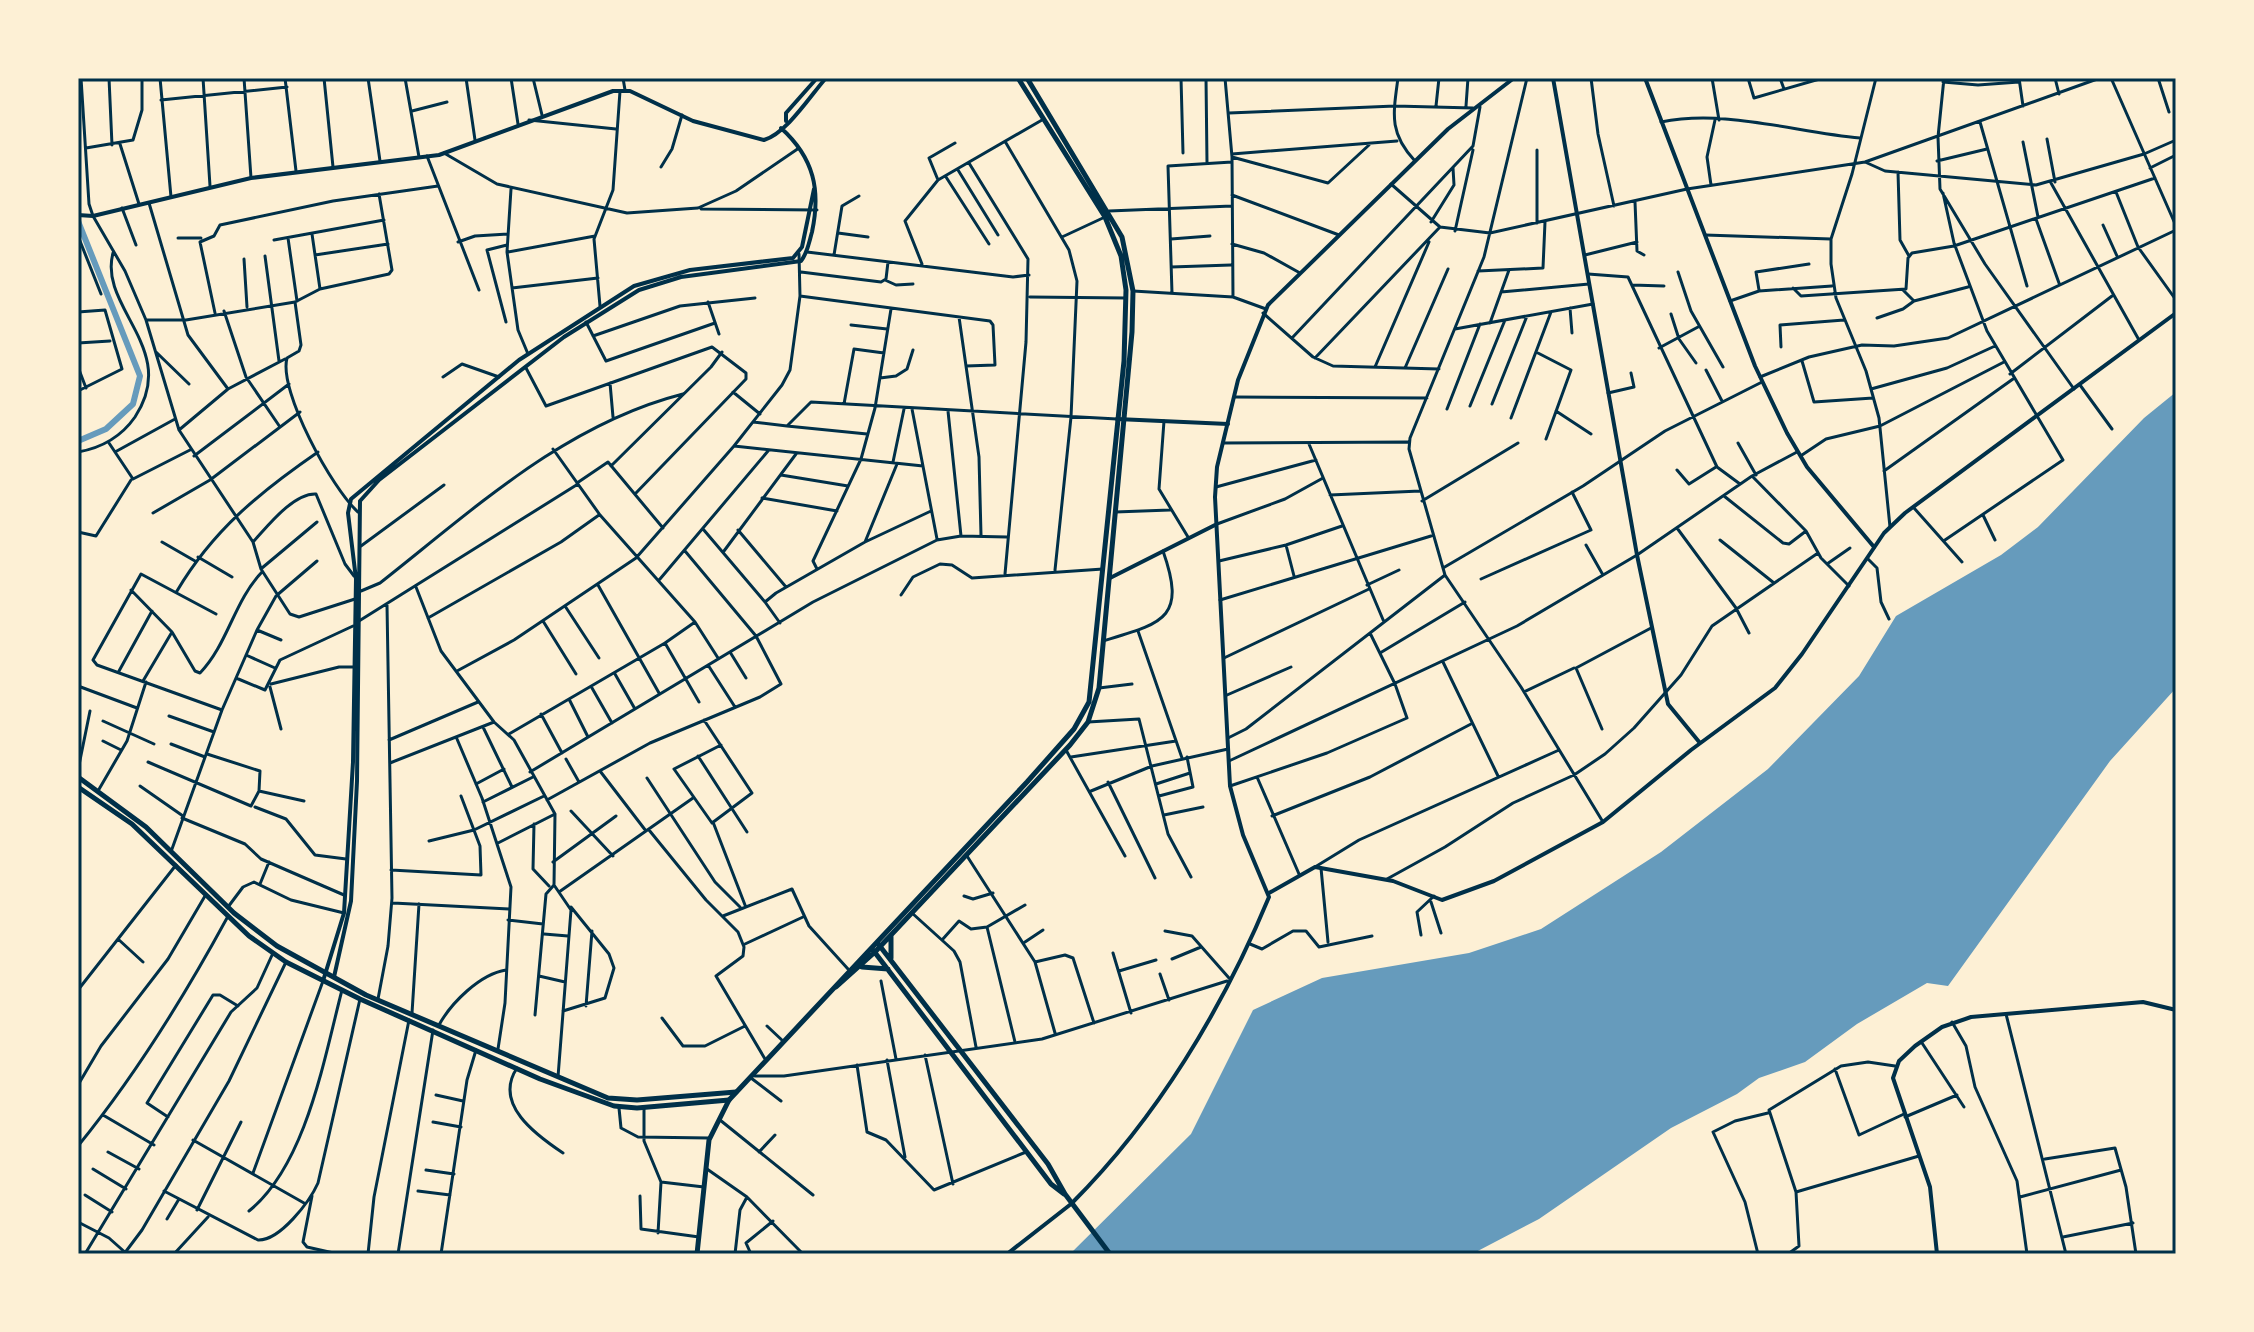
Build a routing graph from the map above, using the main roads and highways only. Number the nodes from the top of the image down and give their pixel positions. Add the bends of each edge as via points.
1 (1018, 78) edge
2 (1028, 79) edge
3 (1107, 214) junction
4 (1120, 420) junction
5 (1058, 753) junction
6 (78, 777) edge
7 (78, 787) edge
8 (891, 935) junction
9 (876, 946) junction
10 (891, 959) junction
11 (861, 967) junction
12 (889, 969) junction
13 (835, 987) junction
14 (736, 1092) junction
15 (729, 1100) junction
16 (1065, 1194) junction
17 (697, 1254) edge
18 (1110, 1254) edge

1 - 3 main road
2 - 3 main road
3 - 4 main road via 1121,256 1126,298
3 - 4 main road via 1122,237 1133,291
4 - 5 main road via 1089,702
4 - 5 main road via 1099,688 1088,722
5 - 8 main road
5 - 9 main road
6 - 14 main road via 172,849 228,907 277,946 378,999 599,1095 625,1100
7 - 15 main road via 132,824 227,918 273,953 360,999 619,1108
8 - 9 main road
8 - 10 main road
9 - 10 main road
9 - 11 main road
9 - 12 main road
9 - 13 main road
10 - 16 main road via 1059,1179
11 - 12 main road
11 - 13 main road
12 - 16 main road via 1051,1184
13 - 14 main road
14 - 15 main road
15 - 17 main road via 710,1138
16 - 18 main road

